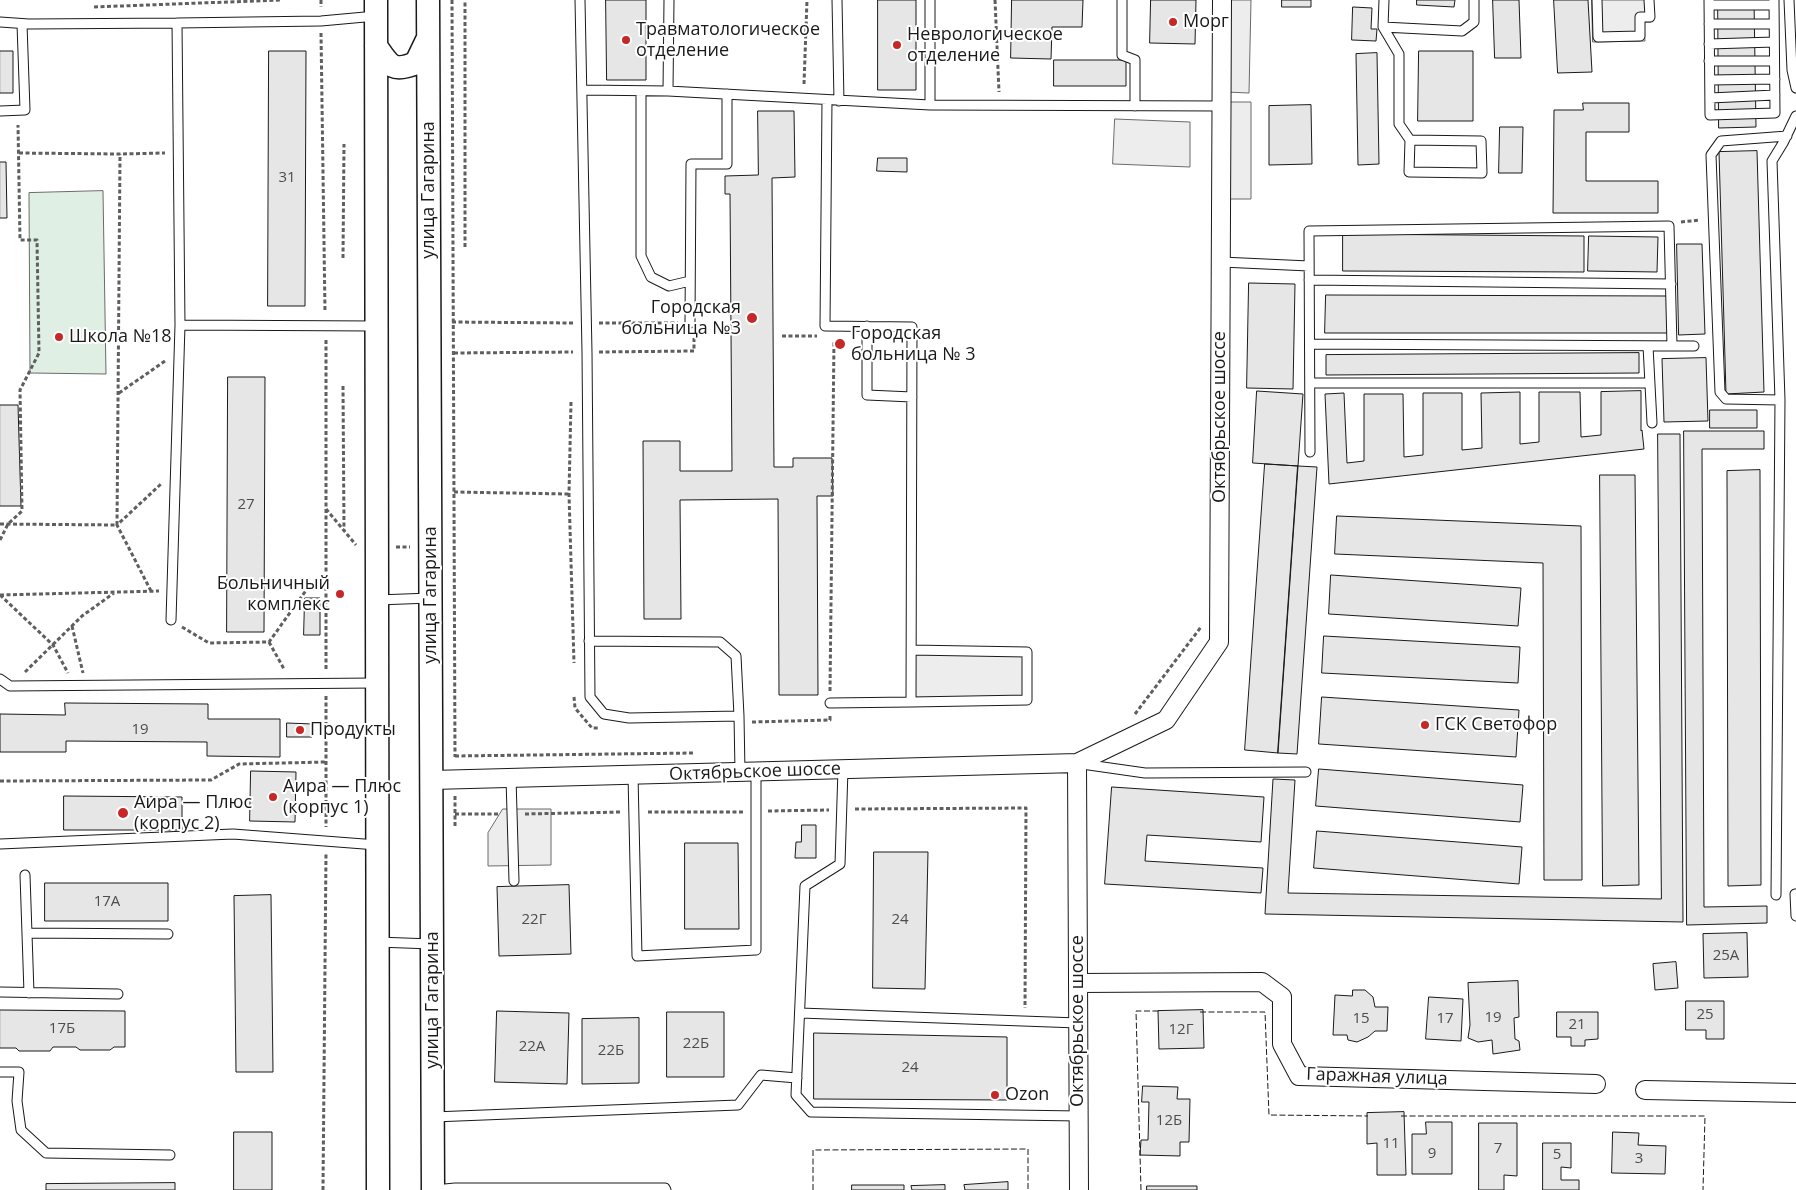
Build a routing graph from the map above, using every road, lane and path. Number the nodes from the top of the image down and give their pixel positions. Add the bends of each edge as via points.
1 (321, 0) edge
2 (428, 0) edge
3 (452, 0) edge
4 (465, 0) edge
5 (580, 0) edge
6 (669, 0) edge
7 (807, 0) edge
8 (837, 0) edge
9 (930, 0) edge
10 (995, 0) edge
11 (1122, 0) edge
12 (1222, 0) edge
13 (1384, 0) edge
14 (1474, 0) edge
15 (1597, 0) edge
16 (1649, 0) edge
17 (1789, 0) edge
18 (1774, 2) edge
19 (1709, 3) edge
20 (376, 8) edge
21 (321, 21) junction
22 (0, 22) edge
23 (177, 23) junction
24 (22, 24) junction
25 (1709, 24) junction
26 (1774, 24) junction
27 (1383, 28) junction
28 (428, 38) junction
29 (1774, 42) junction
30 (1709, 44) junction
31 (376, 46) junction
32 (1774, 60) junction
33 (1709, 61) junction
34 (1775, 79) junction
35 (1710, 80) junction
36 (1796, 88) edge
37 (582, 90) junction
38 (641, 91) junction
39 (668, 91) junction
40 (727, 94) junction
41 (1775, 95) junction
42 (804, 98) junction
43 (1710, 98) junction
44 (827, 100) junction
45 (839, 101) junction
46 (930, 105) junction
47 (999, 105) junction
48 (1135, 106) junction
49 (1221, 106) junction
50 (0, 111) edge
51 (1796, 116) edge
52 (18, 125) dead end
53 (1787, 136) junction
54 (1410, 140) junction
55 (344, 144) dead end
56 (178, 152) junction
57 (19, 153) junction
58 (120, 154) junction
59 (1714, 220) junction
60 (1669, 226) junction
61 (465, 247) dead end
62 (343, 258) dead end
63 (1221, 262) junction
64 (1309, 266) junction
65 (1309, 280) junction
66 (690, 281) junction
67 (1671, 284) junction
68 (572, 323) dead end
69 (690, 323) dead end
70 (180, 325) junction
71 (325, 326) junction
72 (376, 326) junction
73 (867, 326) junction
74 (572, 332) dead end
75 (782, 336) dead end
76 (826, 336) dead end
77 (834, 336) dead end
78 (572, 342) dead end
79 (1310, 344) junction
80 (1648, 346) junction
81 (1672, 346) junction
82 (1694, 346) dead end
83 (180, 351) junction
84 (572, 362) dead end
85 (1310, 383) junction
86 (1649, 383) junction
87 (344, 386) dead end
88 (118, 394) junction
89 (912, 397) junction
90 (571, 399) dead end
91 (1780, 400) junction
92 (1652, 423) dead end
93 (1310, 452) dead end
94 (176, 470) junction
95 (454, 492) junction
96 (570, 494) junction
97 (0, 524) edge
98 (8, 524) junction
99 (117, 525) junction
100 (344, 530) dead end
101 (0, 540) edge
102 (325, 588) junction
103 (151, 591) junction
104 (172, 591) junction
105 (116, 592) junction
106 (0, 595) edge
107 (432, 598) junction
108 (377, 600) junction
109 (171, 620) joint
110 (1203, 624) dead end
111 (72, 626) junction
112 (589, 641) junction
113 (269, 642) junction
114 (52, 645) junction
115 (911, 650) junction
116 (574, 670) dead end
117 (0, 679) edge
118 (376, 683) junction
119 (326, 684) junction
120 (86, 685) junction
121 (293, 685) junction
122 (10, 686) junction
123 (75, 686) junction
124 (574, 689) dead end
125 (911, 702) junction
126 (830, 703) junction
127 (1134, 715) dead end
128 (739, 719) junction
129 (602, 727) dead end
130 (326, 762) junction
131 (1077, 763) junction
132 (843, 769) junction
133 (748, 772) junction
134 (1306, 772) dead end
135 (634, 775) junction
136 (512, 778) junction
137 (432, 780) junction
138 (454, 780) junction
139 (0, 781) edge
140 (842, 809) junction
141 (634, 812) junction
142 (756, 812) junction
143 (454, 814) dead end
144 (512, 814) junction
145 (326, 841) junction
146 (0, 844) edge
147 (377, 845) junction
148 (25, 875) dead end
149 (514, 880) dead end
150 (1795, 894) edge
151 (1776, 895) dead end
152 (1796, 916) edge
153 (27, 933) junction
154 (168, 934) dead end
155 (377, 942) junction
156 (433, 944) junction
157 (1078, 983) junction
158 (0, 992) edge
159 (30, 993) junction
160 (118, 994) dead end
161 (800, 1013) junction
162 (1025, 1021) junction
163 (1078, 1023) junction
164 (0, 1072) edge
165 (797, 1078) junction
166 (1596, 1084) dead end
167 (1645, 1090) dead end
168 (1796, 1093) edge
169 (1078, 1116) junction
170 (433, 1117) junction
171 (170, 1155) dead end
172 (544, 1189) edge
173 (323, 1190) edge
174 (378, 1190) edge
175 (434, 1190) edge
176 (666, 1190) edge
177 (1079, 1190) edge

1 - 21 path
2 - 28 street, улица Гагарина
3 - 95 path
4 - 61 path
5 - 37 lane
6 - 39 lane
7 - 42 path
8 - 45 lane
9 - 46 lane
10 - 47 path
11 - 48 lane via 1122,55 1134,60
12 - 49 street, Октябрьское шоссе
13 - 27 lane
14 - 27 lane via 1474,22 1462,31
15 - 16 lane via 1598,38 1640,36 1640,17 1650,17
17 - 36 lane via 1792,70
18 - 19 lane
18 - 26 lane
19 - 25 lane
20 - 21 lane
20 - 31 street
21 - 23 lane
21 - 71 path
22 - 24 lane
23 - 24 lane
23 - 56 lane
24 - 50 lane via 24,110
25 - 26 lane
25 - 30 lane
26 - 29 lane
27 - 54 lane via 1399,54 1399,124
28 - 31 street via 416,63 402,68 389,64
28 - 107 street, улица Гагарина
29 - 30 lane
29 - 32 lane
30 - 33 lane
31 - 72 street
32 - 33 lane
32 - 34 lane
33 - 35 lane
34 - 35 lane
34 - 41 lane
35 - 43 lane
37 - 38 lane
37 - 112 lane
38 - 39 lane
38 - 66 lane via 641,256 651,277 669,286
39 - 40 lane
40 - 42 lane
40 - 66 lane via 727,164 691,164
41 - 43 lane
41 - 43 lane via 1775,113 1710,115
42 - 44 lane
44 - 45 lane
44 - 73 lane via 825,326
45 - 46 lane
46 - 47 lane
47 - 48 lane
48 - 49 lane
49 - 63 street, Октябрьское шоссе
51 - 53 lane
52 - 57 path
53 - 59 lane via 1721,141 1711,155
53 - 91 lane via 1772,161
54 - 54 lane via 1409,172 1482,173 1481,140
55 - 62 path
56 - 58 path
56 - 70 lane
57 - 58 path
57 - 98 path via 20,240 37,240 39,353 20,390 22,510
58 - 88 path
59 - 60 path via 1675,222
59 - 91 lane via 1720,392 1726,399
60 - 64 lane via 1309,231
60 - 67 lane
63 - 64 lane
63 - 131 street, Октябрьское шоссе via 1219,642 1166,720
64 - 65 lane
65 - 67 lane
65 - 79 lane
66 - 69 lane
67 - 81 lane
68 - 74 path
70 - 71 lane
70 - 83 lane
71 - 72 lane
71 - 102 path
72 - 108 street
73 - 89 lane via 867,395
73 - 89 lane via 912,327
75 - 76 path
77 - 126 path
78 - 84 path
79 - 80 lane
79 - 85 lane
80 - 81 lane
80 - 86 lane
81 - 82 lane
83 - 88 path
83 - 94 lane
85 - 86 lane
85 - 93 lane
86 - 92 lane
87 - 100 path
88 - 99 path
89 - 115 lane
90 - 96 path
91 - 151 lane
94 - 99 path
94 - 104 lane
95 - 96 path
95 - 138 path
96 - 116 path
97 - 98 path
98 - 99 path
98 - 101 path
99 - 103 path
102 - 113 path via 308,589
102 - 119 path
103 - 104 path
103 - 105 path
104 - 109 lane
105 - 106 path
105 - 111 path
106 - 114 path
107 - 108 lane
107 - 137 street, улица Гагарина
108 - 118 street
109 - 113 path via 209,643
110 - 127 path
111 - 114 path
111 - 120 path
112 - 128 lane via 590,697 604,714 629,718
112 - 128 lane via 720,642 736,656
113 - 121 path
114 - 122 path
114 - 123 path
115 - 125 lane
115 - 125 lane via 1027,652 1027,700
117 - 122 lane
118 - 119 lane
118 - 147 street
119 - 121 lane
119 - 130 path
120 - 121 lane
120 - 123 lane
122 - 123 lane
124 - 129 path via 575,708 592,728
125 - 126 lane
126 - 128 path via 830,720
128 - 133 lane
130 - 139 path via 239,764 210,780
130 - 145 path
131 - 132 street, Октябрьское шоссе
131 - 134 lane via 1145,772
131 - 157 street, Октябрьское шоссе
132 - 133 street, Октябрьское шоссе
132 - 140 lane
133 - 135 street, Октябрьское шоссе
133 - 142 lane
135 - 136 street, Октябрьское шоссе
135 - 141 lane
136 - 138 street, Октябрьское шоссе
136 - 144 lane
137 - 138 street, Октябрьское шоссе
137 - 156 street, улица Гагарина
140 - 142 path
140 - 161 lane via 840,864 805,886
140 - 162 path via 1026,808
141 - 142 path
141 - 142 lane via 637,956 756,950
141 - 144 path
143 - 144 path
144 - 149 lane
145 - 146 lane via 233,834
145 - 147 lane
145 - 173 path
147 - 155 street
148 - 153 lane
150 - 152 lane
153 - 154 lane
153 - 159 lane
155 - 156 lane
155 - 174 street
156 - 170 street, улица Гагарина
157 - 163 street, Октябрьское шоссе
157 - 166 street, Гаражная улица via 1262,982 1282,997 1282,1044 1300,1076
158 - 159 lane
159 - 160 lane
161 - 162 lane
161 - 165 lane
162 - 163 lane
163 - 169 street, Октябрьское шоссе
164 - 171 lane via 19,1072 17,1101 21,1130 46,1153
165 - 169 lane via 796,1095 811,1112
165 - 170 lane via 761,1075 738,1105
167 - 168 street
169 - 177 street, Октябрьское шоссе
170 - 175 street, улица Гагарина
172 - 175 lane
172 - 176 lane

